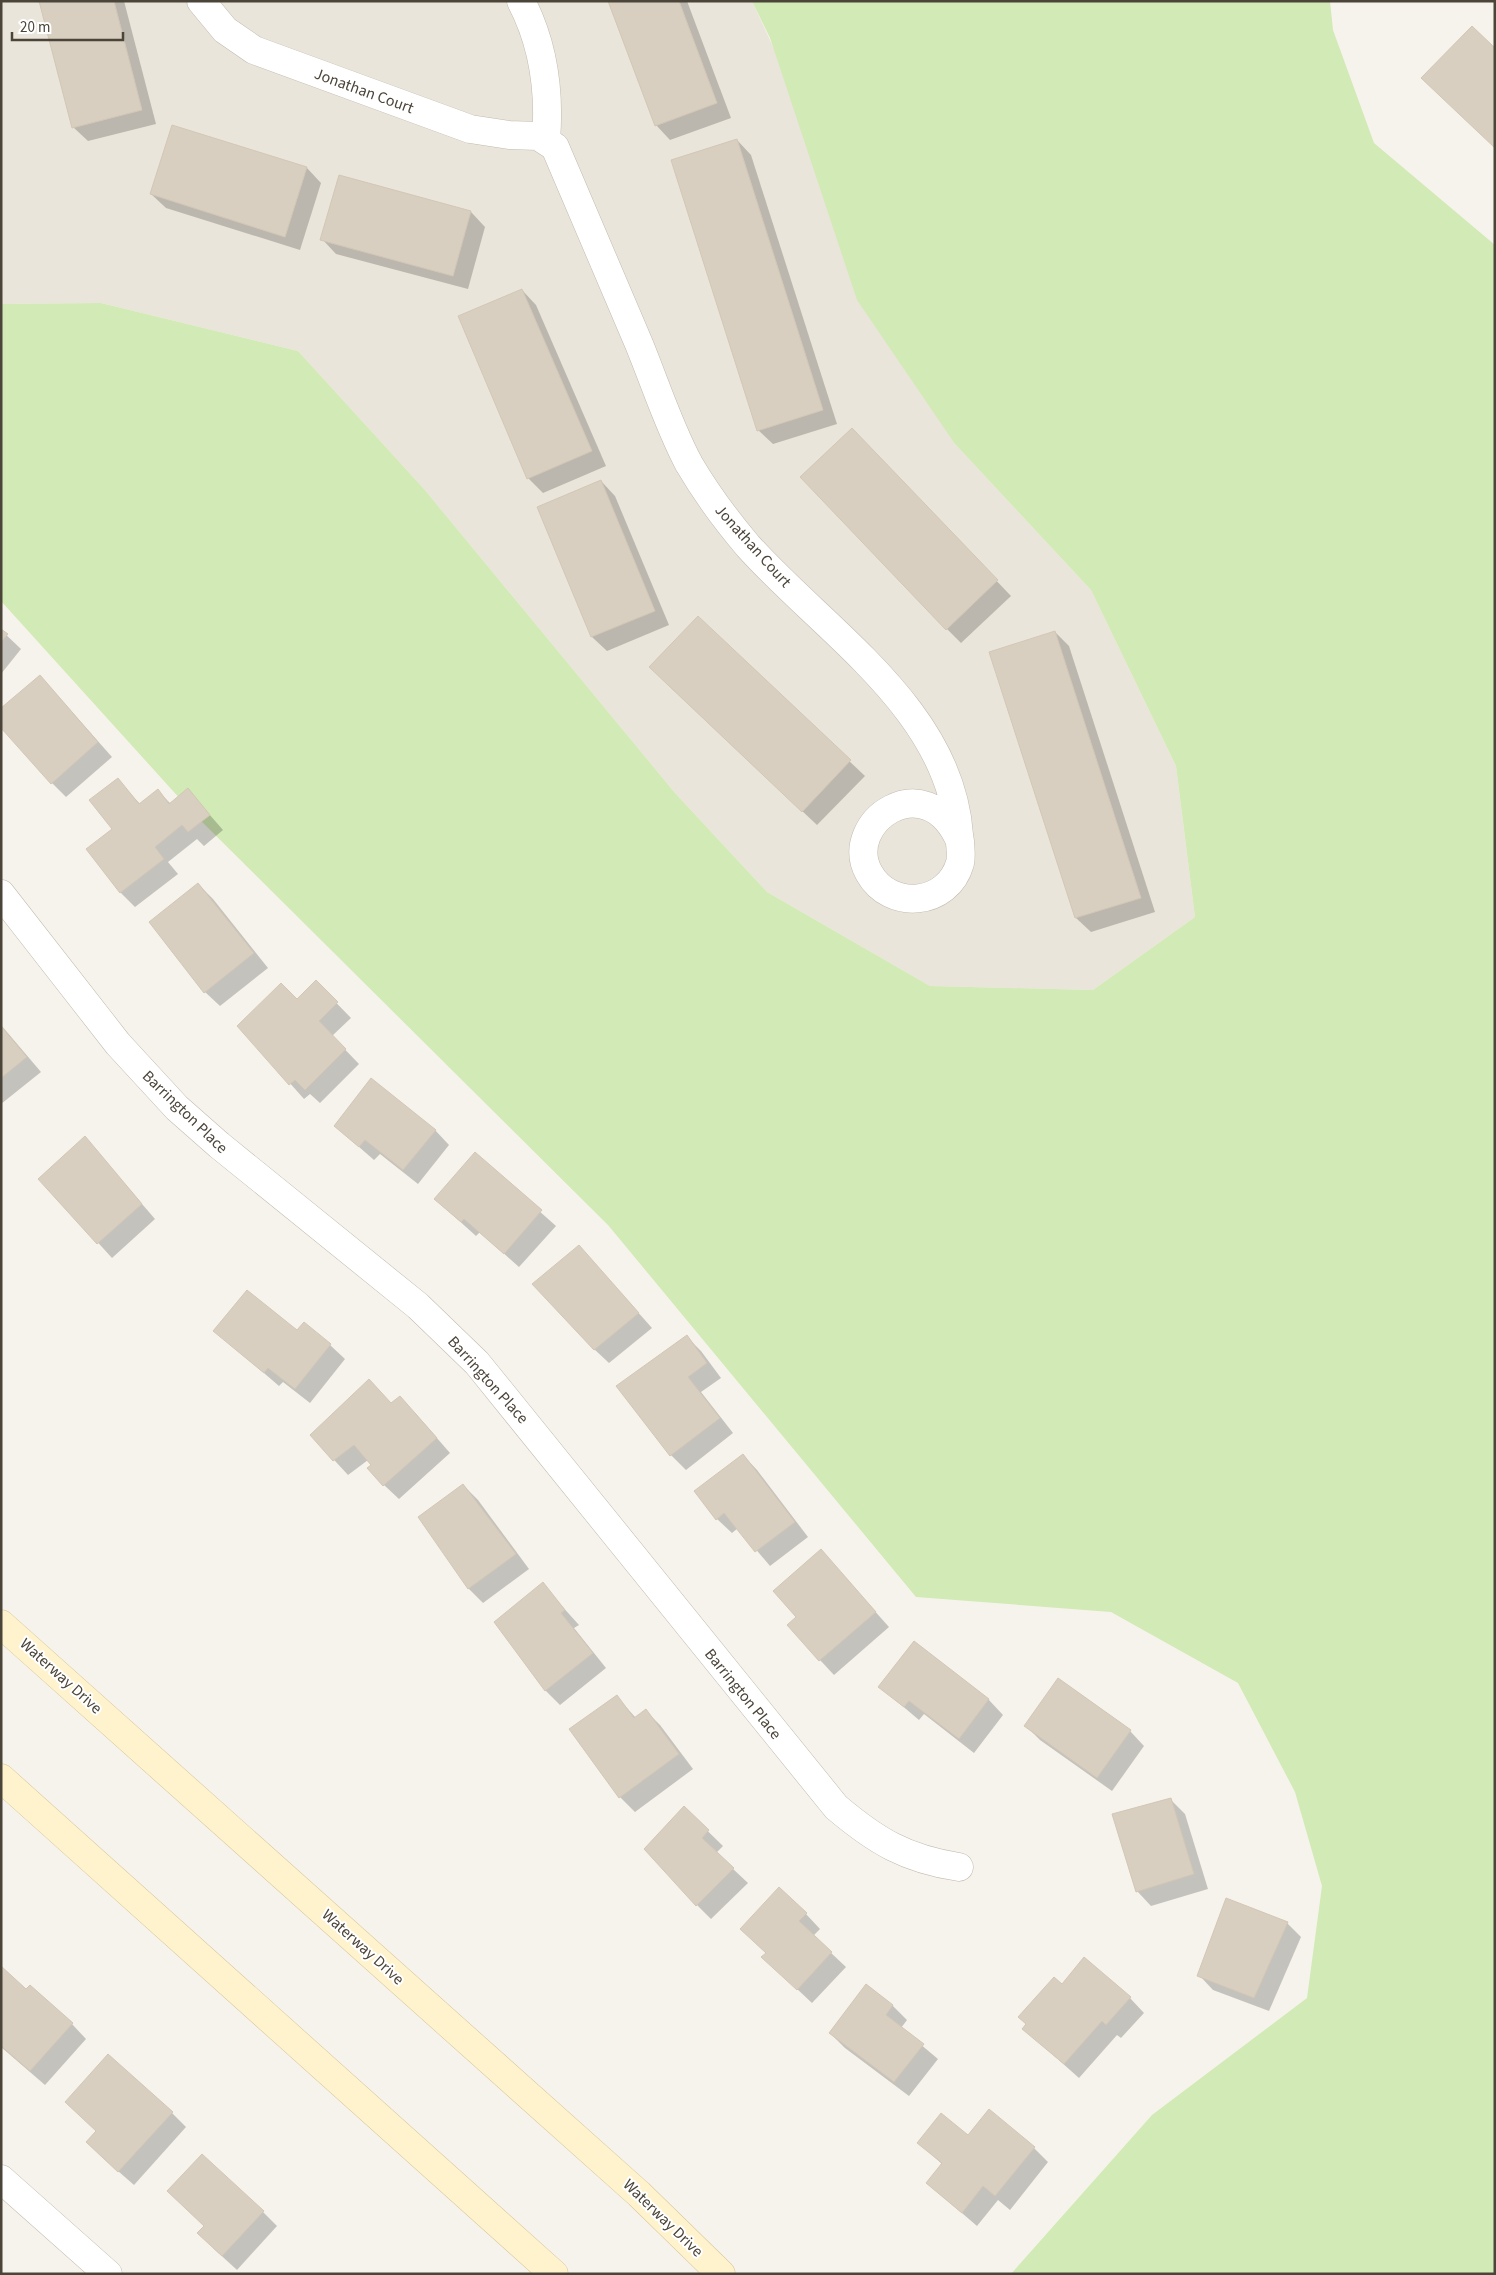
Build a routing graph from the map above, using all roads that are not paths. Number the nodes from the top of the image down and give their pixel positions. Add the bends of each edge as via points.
1 (201, 1) edge
2 (521, 1) edge
3 (546, 140) junction
4 (960, 841) dead end
5 (1, 894) edge
6 (1, 1624) edge
7 (1, 1778) edge
8 (959, 1867) dead end
9 (1, 2179) edge
10 (108, 2274) edge
11 (554, 2274) edge
12 (721, 2274) edge

1 - 3 street, Jonathan Court via 225,30 254,50 470,129 538,136
2 - 3 street via 540,46 548,93
3 - 4 street, Jonathan Court via 555,147 689,462 720,512 750,548 905,703 939,758 956,810
5 - 8 street, Barrington Place via 118,1044 177,1108 418,1306 477,1363 836,1807 869,1835 900,1852
6 - 12 main road, Waterway Drive via 639,2194
7 - 11 main road
9 - 10 street

